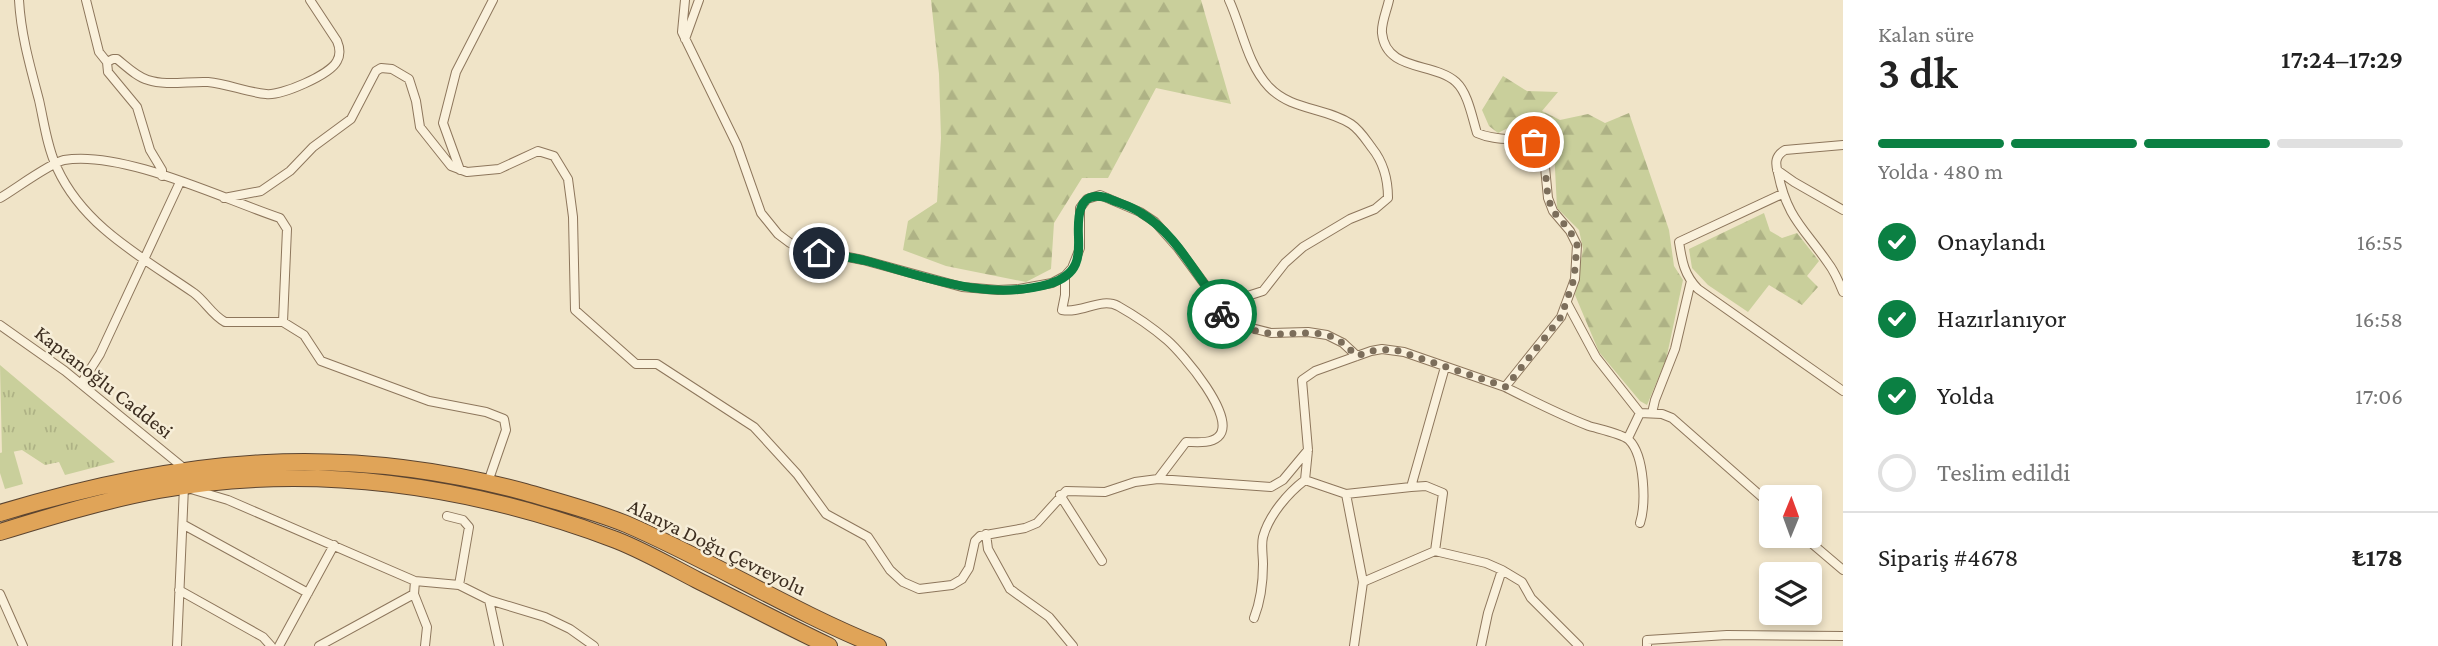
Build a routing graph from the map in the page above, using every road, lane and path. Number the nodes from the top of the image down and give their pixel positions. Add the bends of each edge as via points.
1 (19, 0) edge
2 (86, 0) edge
3 (310, 0) edge
4 (493, 0) edge
5 (685, 0) edge
6 (699, 0) edge
7 (1229, 0) edge
8 (1389, 0) edge
9 (685, 39) junction
10 (107, 62) junction
11 (1843, 145) edge
12 (55, 164) junction
13 (460, 170) junction
14 (1777, 170) junction
15 (162, 176) junction
16 (180, 182) junction
17 (1782, 194) junction
18 (0, 198) edge
19 (224, 198) junction
20 (1843, 210) edge
21 (145, 260) junction
22 (1065, 276) junction
23 (1691, 281) junction
24 (1843, 292) edge
25 (1217, 301) junction
26 (1567, 303) junction
27 (283, 322) junction
28 (0, 325) edge
29 (1357, 356) junction
30 (1445, 367) junction
31 (81, 384) junction
32 (1506, 387) junction
33 (1843, 391) edge
34 (1640, 413) junction
35 (1652, 413) junction
36 (1628, 438) junction
37 (1308, 450) junction
38 (185, 469) junction
39 (1158, 479) junction
40 (1305, 480) junction
41 (488, 482) junction
42 (184, 487) junction
43 (1411, 487) junction
44 (1346, 494) junction
45 (1759, 494) edge
46 (1060, 495) junction
47 (0, 513) edge
48 (447, 516) dead end
49 (1640, 523) dead end
50 (184, 526) junction
51 (0, 532) edge
52 (986, 534) junction
53 (334, 545) junction
54 (1818, 548) edge
55 (1435, 551) junction
56 (1102, 561) dead end
57 (1502, 570) junction
58 (1843, 570) edge
59 (415, 581) junction
60 (1363, 582) junction
61 (459, 586) junction
62 (179, 590) junction
63 (308, 593) junction
64 (0, 594) edge
65 (414, 594) junction
66 (489, 600) junction
67 (1254, 618) dead end
68 (1750, 635) junction
69 (1843, 636) edge
70 (23, 646) edge
71 (177, 646) edge
72 (271, 646) edge
73 (279, 646) edge
74 (320, 646) edge
75 (425, 646) edge
76 (499, 646) edge
77 (594, 646) edge
78 (829, 646) edge
79 (878, 646) edge
80 (1073, 646) edge
81 (1354, 646) edge
82 (1481, 646) edge
83 (1578, 646) edge
84 (1647, 646) edge
85 (1750, 646) edge

1 - 12 street via 24,48
2 - 10 street via 99,52
3 - 10 street via 337,41 339,59 317,77 282,92 156,82 139,77 117,60
4 - 13 street via 456,72 443,123
5 - 9 street via 681,23
6 - 9 street
7 - 25 street via 1254,64 1269,86 1293,104 1338,118 1360,132 1382,164 1388,198 1303,247 1263,291
8 - 26 street via 1382,32 1387,48 1406,64 1442,72 1458,83 1477,133 1491,139 1534,142 1544,157 1548,198 1577,245
9 - 22 street via 737,145 761,213 790,243 981,290 1036,287
10 - 15 street via 108,72 137,107
11 - 14 street via 1785,150 1776,160
12 - 15 street via 95,161
12 - 18 street
12 - 21 street via 85,211
13 - 19 street via 451,166 420,127 409,79 392,68 381,68 351,119 290,171 261,191
13 - 52 street via 499,169 538,151 554,156 568,179 575,310 636,364 657,364 754,427 826,514 867,537 903,582 919,589 952,585 969,568 975,541
14 - 17 street
14 - 20 street
15 - 16 street
16 - 19 street
16 - 21 street
17 - 23 street via 1679,242
17 - 24 street
19 - 27 street via 280,218 287,229
21 - 27 street via 197,295 225,322
21 - 31 street
22 - 25 street via 1080,248 1080,208 1087,199 1100,195 1155,222
22 - 39 street via 1062,310 1108,302 1118,306 1166,339 1197,371 1222,417 1220,435 1212,441 1186,442
23 - 33 street
23 - 35 street via 1675,349
25 - 29 street via 1232,323 1271,333 1327,335
26 - 32 street via 1553,330
26 - 34 street via 1597,357
27 - 41 street via 304,335 321,361 429,401 504,419 506,430
28 - 31 street, Kaptanoğlu Caddesi
29 - 30 street via 1393,349
29 - 37 street via 1315,370 1302,380
30 - 32 street
30 - 43 street
31 - 38 street, Kaptanoğlu Caddesi
32 - 36 street via 1587,425
34 - 35 street
34 - 36 street
35 - 45 street via 1672,418
36 - 49 street via 1638,452 1644,509
37 - 39 street via 1283,480 1271,487
37 - 40 street
38 - 41 highway, Alanya Doğu Çevreyolu via 314,460 387,465
38 - 47 highway, Alanya Doğu Çevreyolu via 84,489
39 - 46 street via 1105,492 1066,491
40 - 44 street
40 - 67 street via 1292,490 1263,537 1263,581
41 - 79 highway, Alanya Doğu Çevreyolu via 622,523
42 - 50 street
42 - 51 highway, Alanya Doğu Çevreyolu via 91,505
42 - 53 street via 228,500
42 - 78 highway, Alanya Doğu Çevreyolu via 310,478 396,484 486,500 618,541
43 - 44 street
43 - 55 street via 1426,486 1443,493
44 - 60 street
46 - 52 street via 1037,523
46 - 56 street
48 - 61 street via 463,520 468,527
50 - 62 street
50 - 63 street
52 - 80 street via 988,549 1010,589 1049,617
53 - 59 street
53 - 63 street
54 - 58 street
55 - 57 street
55 - 60 street
57 - 82 street
57 - 83 street via 1522,582 1531,598
59 - 61 street
59 - 65 street
60 - 81 street
61 - 66 street
62 - 71 street
62 - 72 street via 263,637
63 - 73 street
64 - 70 street
65 - 74 street
65 - 75 street via 427,627
66 - 76 street
66 - 77 street via 545,617
68 - 69 street
68 - 84 street via 1647,640
68 - 85 street

